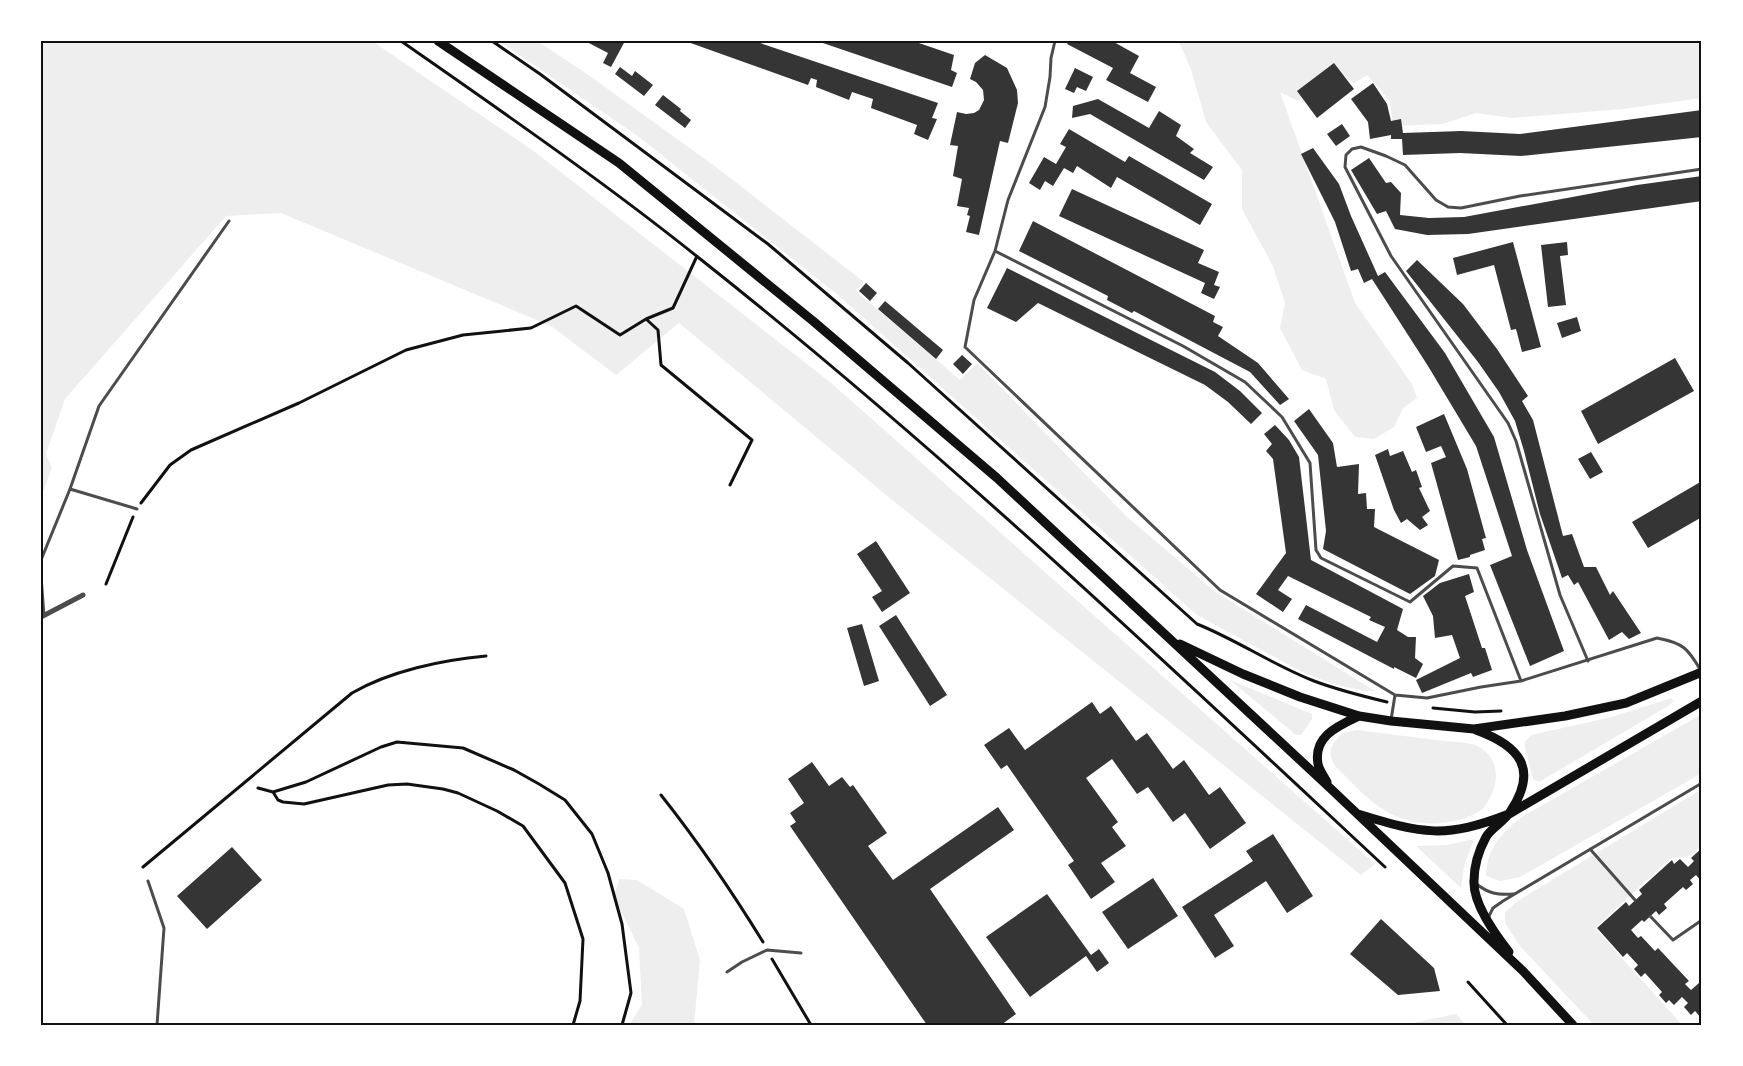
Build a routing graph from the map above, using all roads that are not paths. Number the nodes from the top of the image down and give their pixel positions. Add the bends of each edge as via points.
1 (438, 41) edge
2 (1054, 41) edge
3 (1702, 169) edge
4 (229, 221) dead end
5 (995, 251) junction
6 (70, 489) junction
7 (137, 509) road end
8 (41, 560) edge
9 (41, 576) edge
10 (83, 595) dead end
11 (42, 616) edge
12 (1172, 640) junction
13 (1588, 661) junction
14 (1702, 672) edge
15 (1521, 681) junction
16 (1394, 695) junction
17 (1702, 701) edge
18 (1359, 716) junction
19 (1391, 721) junction
20 (1474, 728) junction
21 (1702, 782) edge
22 (1330, 788) junction
23 (1356, 813) junction
24 (1509, 814) junction
25 (1590, 849) junction
26 (148, 881) dead end
27 (1474, 882) junction
28 (1514, 894) junction
29 (1635, 900) dead end
30 (1650, 916) dead end
31 (1487, 920) junction
32 (1702, 920) edge
33 (801, 952) dead end
34 (1523, 971) junction
35 (727, 972) dead end
36 (157, 1025) edge
37 (1573, 1025) edge

1 - 12 main road via 618,163 813,321 997,478
2 - 5 lane via 1044,108 1008,200
3 - 13 lane via 1461,208 1448,207 1436,200 1405,165 1386,156 1361,147 1346,155 1345,167 1391,256 1508,423 1516,440 1560,595
4 - 6 lane via 99,406
5 - 15 lane via 1183,346 1245,382 1282,417 1310,463 1316,550 1321,558 1410,602 1453,566 1477,568
5 - 16 lane via 974,300 964,347 1220,590
6 - 7 lane
6 - 8 lane
9 - 11 lane
10 - 11 street
12 - 18 main road via 1243,674
12 - 22 main road
13 - 14 lane via 1657,638 1675,641 1689,652
13 - 15 lane
14 - 20 main road via 1626,703 1565,716
15 - 16 lane via 1426,698
16 - 19 lane
17 - 24 main road
18 - 19 main road
18 - 22 main road via 1325,736 1318,749 1318,765
19 - 20 main road
20 - 24 main road via 1513,748 1524,768 1522,790
21 - 25 lane
22 - 23 main road
23 - 24 main road via 1400,827 1442,832 1482,825
23 - 34 main road
24 - 27 main road via 1488,835 1478,852
25 - 28 lane
25 - 29 lane
26 - 36 lane via 164,928
27 - 28 lane via 1499,895
27 - 31 main road
28 - 31 lane via 1493,908
30 - 32 lane via 1673,940
31 - 34 main road
33 - 35 lane via 767,950
34 - 37 main road

